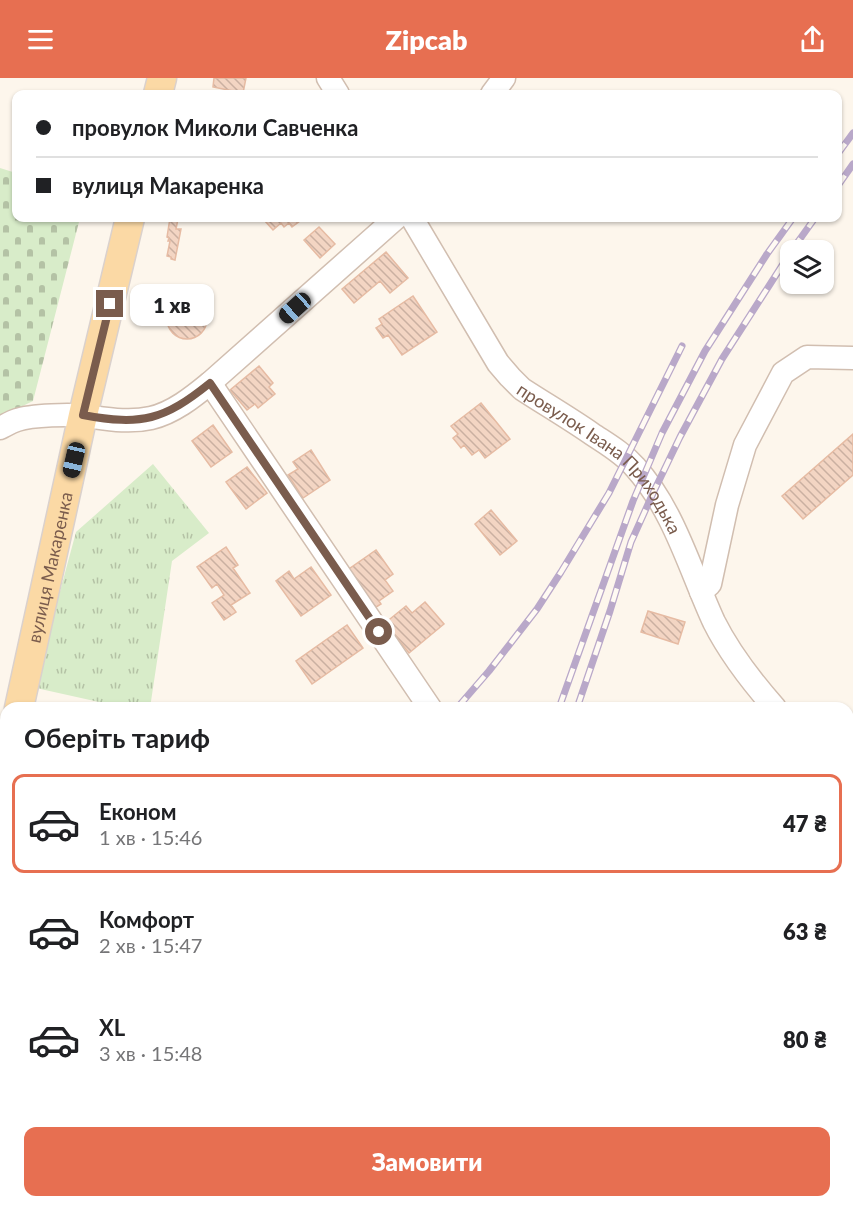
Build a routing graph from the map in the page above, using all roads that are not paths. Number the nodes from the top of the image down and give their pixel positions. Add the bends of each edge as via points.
1 (129, 222) edge
2 (391, 222) edge
3 (414, 222) edge
4 (853, 358) edge
5 (210, 383) junction
6 (83, 415) junction
7 (0, 428) edge
8 (700, 592) junction
9 (20, 702) edge
10 (426, 702) edge
11 (770, 702) edge

1 - 6 main road, вулиця Макаренка
2 - 5 street
3 - 8 street, провулок Івана Приходька via 510,377 619,452 644,477 679,540
4 - 8 street via 807,357 783,373 745,445 710,584
5 - 6 street via 189,400 153,417 120,420
5 - 10 street
6 - 7 street via 35,417
6 - 9 main road, вулиця Макаренка
8 - 11 street, провулок Івана Приходька via 725,642

